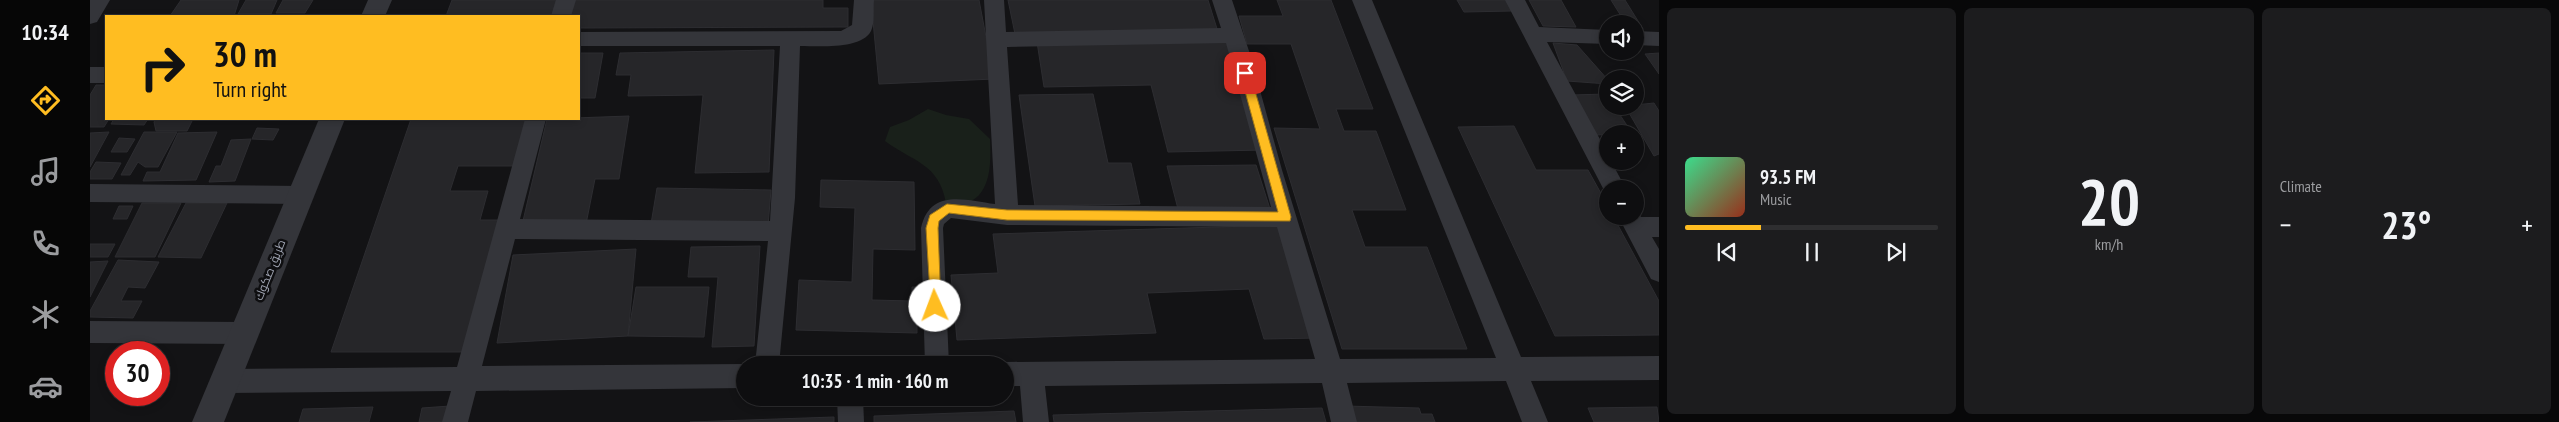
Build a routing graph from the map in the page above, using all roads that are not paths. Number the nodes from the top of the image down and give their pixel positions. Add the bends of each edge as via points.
1 (100, 0) edge
2 (380, 0) edge
3 (566, 0) edge
4 (864, 0) edge
5 (994, 0) edge
6 (1222, 0) edge
7 (1362, 0) edge
8 (1515, 0) edge
9 (373, 15) edge
10 (561, 15) edge
11 (90, 16) edge
12 (1233, 34) junction
13 (1533, 34) junction
14 (1599, 37) edge
15 (790, 38) junction
16 (1644, 38) edge
17 (580, 39) edge
18 (1659, 39) edge
19 (996, 40) junction
20 (90, 75) edge
21 (105, 75) edge
22 (332, 120) edge
23 (535, 120) edge
24 (1610, 180) edge
25 (90, 193) edge
26 (301, 195) junction
27 (1007, 215) junction
28 (1286, 217) junction
29 (1644, 224) edge
30 (1634, 225) edge
31 (1659, 227) edge
32 (506, 229) junction
33 (781, 230) junction
34 (1659, 272) edge
35 (90, 332) edge
36 (244, 333) junction
37 (768, 356) edge
38 (937, 356) edge
39 (1514, 368) junction
40 (1659, 368) edge
41 (1332, 370) junction
42 (1031, 373) junction
43 (1014, 374) edge
44 (736, 376) edge
45 (466, 379) junction
46 (224, 382) junction
47 (851, 406) edge
48 (208, 422) edge
49 (455, 422) edge
50 (852, 422) edge
51 (1036, 422) edge
52 (1344, 422) edge
53 (1535, 422) edge

1 - 11 street
2 - 9 street
3 - 10 street
4 - 15 street via 862,29 856,34 841,38
5 - 19 street
6 - 12 street
7 - 39 street
8 - 13 street
12 - 19 street
12 - 28 street
13 - 14 street
13 - 24 street
15 - 17 street
15 - 33 street
16 - 18 street
19 - 27 street
20 - 21 street
22 - 26 street, طريق صكوك
23 - 32 street
25 - 26 street
26 - 36 street, طريق صكوك
27 - 28 street
27 - 38 street via 947,208 934,219
28 - 41 street
29 - 31 street
30 - 34 street
32 - 33 street
32 - 45 street
33 - 37 street
35 - 36 street
36 - 46 street, طريق صكوك
39 - 40 street
39 - 41 street
39 - 53 street
41 - 42 street
41 - 52 street
42 - 43 street
42 - 51 street
44 - 45 street
45 - 46 street
45 - 49 street
46 - 48 street, طريق صكوك
47 - 50 street

